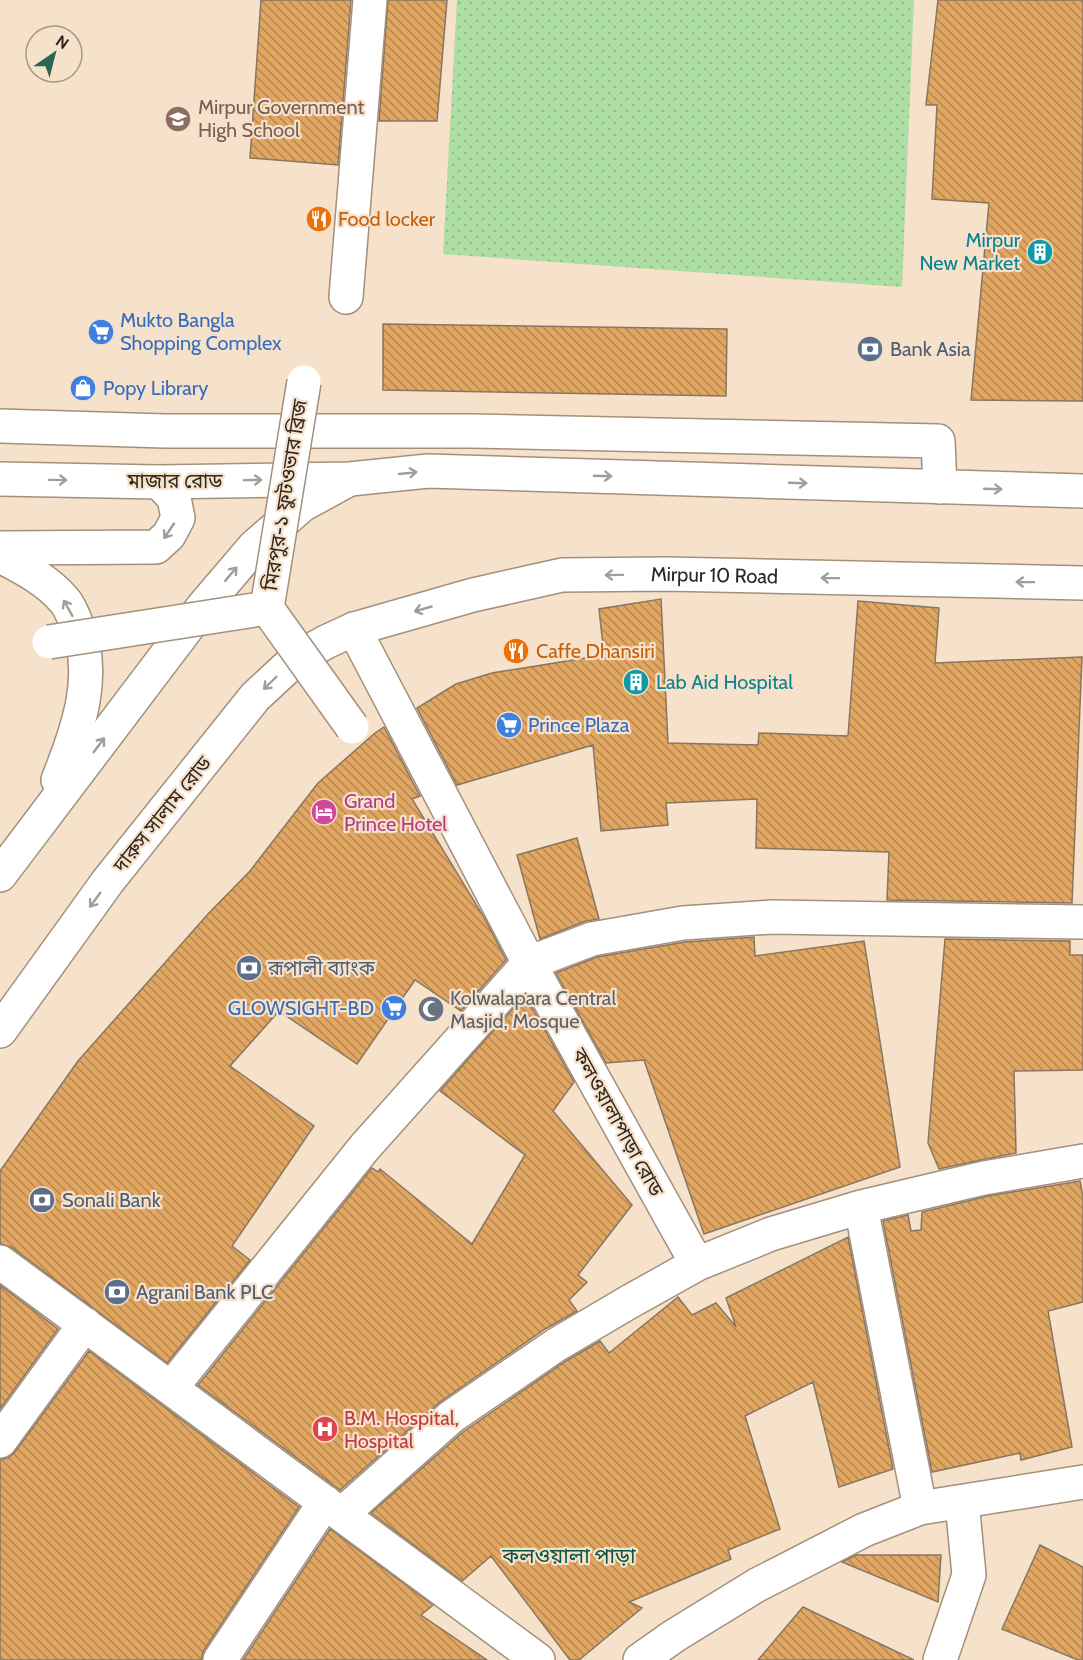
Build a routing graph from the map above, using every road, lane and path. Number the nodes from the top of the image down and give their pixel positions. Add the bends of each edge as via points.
1 (370, 0) edge
2 (346, 297) dead end
3 (304, 382) dead end
4 (0, 426) edge
5 (0, 479) edge
6 (350, 479) junction
7 (159, 482) junction
8 (940, 487) junction
9 (1083, 491) edge
10 (0, 548) edge
11 (0, 556) edge
12 (1083, 583) edge
13 (267, 608) junction
14 (354, 629) junction
15 (49, 642) dead end
16 (352, 727) dead end
17 (40, 823) junction
18 (0, 875) edge
19 (1083, 922) edge
20 (529, 963) junction
21 (0, 1031) edge
22 (1083, 1161) edge
23 (861, 1207) junction
24 (0, 1262) edge
25 (697, 1264) junction
26 (85, 1324) junction
27 (171, 1388) junction
28 (0, 1441) edge
29 (1083, 1482) edge
30 (962, 1502) junction
31 (333, 1508) junction
32 (920, 1508) junction
33 (220, 1660) edge
34 (538, 1660) edge
35 (640, 1660) edge
36 (940, 1660) edge

1 - 2 street
3 - 13 street, মিরপুর-১ ফুটওভার ব্রিজ, bridge
4 - 8 street via 938,441
5 -> 7 street, মাজার রোড
7 -> 6 street, মাজার রোড
6 -> 8 street via 428,471
17 -> 6 street via 202,608 254,547 302,506
7 -> 10 street via 174,498 178,518 169,535 156,547
8 -> 9 street
17 -> 11 street via 74,738 83,704 86,666 79,630 66,601 31,572
12 -> 14 street, Mirpur 10 Road via 562,575 473,595
13 - 15 street, মিরপুর-১ ফুটওভার ব্রিজ, bridge
13 - 16 street, মিরপুর-১ ফুটওভার ব্রিজ, bridge
14 - 20 street, কলওয়ালাপাড়া রোড
14 -> 21 street, দারুস সালাম রোড via 297,658 255,697 108,881
17 - 18 street
19 - 20 street via 772,917 705,921 592,939
20 - 25 street, কলওয়ালাপাড়া রোড
20 - 27 street via 364,1148
22 - 23 street via 984,1178
23 - 25 street via 771,1234
23 - 32 street
24 - 26 street
25 - 31 street via 556,1345 452,1417
26 - 27 street
26 - 28 street
27 - 31 street
29 - 30 street
30 - 32 street
30 - 36 street via 969,1575
31 - 33 street
31 - 34 street
32 - 35 street via 864,1530 757,1585

